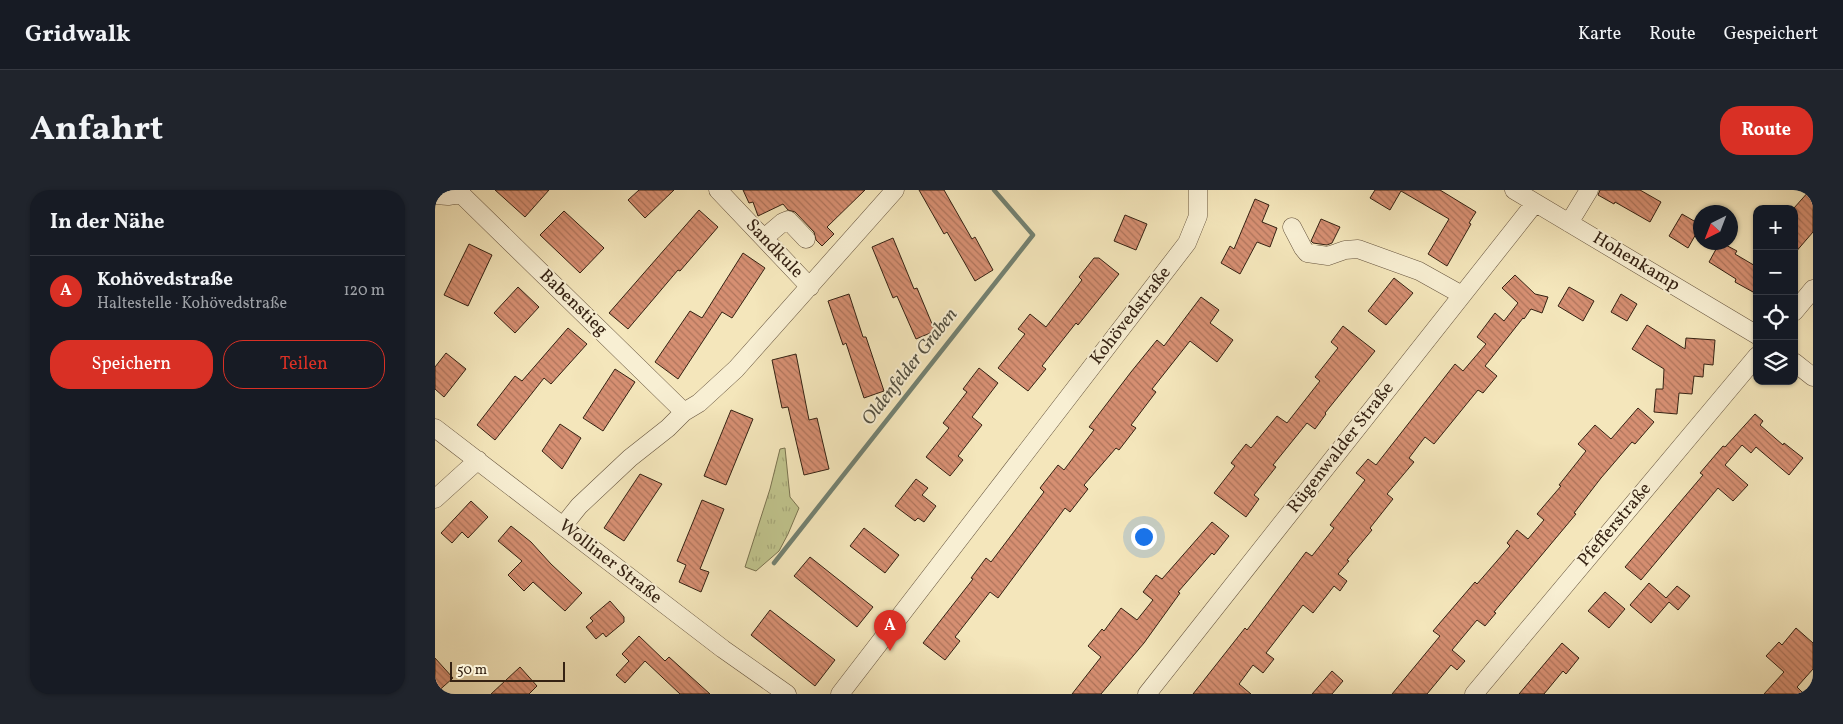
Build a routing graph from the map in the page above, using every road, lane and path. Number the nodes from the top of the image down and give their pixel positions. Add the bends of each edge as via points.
1 (895, 190) edge
2 (1198, 190) edge
3 (1514, 190) edge
4 (1589, 190) edge
5 (721, 191) edge
6 (461, 192) edge
7 (435, 195) edge
8 (1535, 203) junction
9 (1569, 222) junction
10 (1292, 227) dead end
11 (764, 238) junction
12 (806, 239) dead end
13 (810, 287) junction
14 (1813, 289) edge
15 (1462, 295) junction
16 (1798, 307) edge
17 (1753, 333) edge
18 (1753, 361) edge
19 (1798, 365) edge
20 (1813, 377) edge
21 (684, 412) junction
22 (435, 428) edge
23 (477, 460) junction
24 (435, 499) edge
25 (563, 526) junction
26 (787, 694) edge
27 (840, 694) edge
28 (1147, 694) edge
29 (1474, 694) edge

1 - 13 street
2 - 27 street, Kohövedstraße via 1198,216 1187,243
3 - 8 street, Hohenkamp
4 - 9 street
5 - 11 street, Sandkule
6 - 7 street, Babenstieg
6 - 21 street, Babenstieg
8 - 9 street, Hohenkamp
8 - 15 street, Rügenwalder Straße
9 - 17 street, Hohenkamp
10 - 15 street via 1307,253 1329,256 1359,249 1419,271
11 - 12 street via 788,220
11 - 13 street, Sandkule
13 - 21 street via 736,369 699,403
14 - 16 street
15 - 28 street, Rügenwalder Straße
18 - 29 street, Pfefferstraße
19 - 20 street
21 - 25 street via 629,458
22 - 23 street, Wolliner Straße
23 - 24 street
23 - 25 street, Wolliner Straße
25 - 26 street, Wolliner Straße

